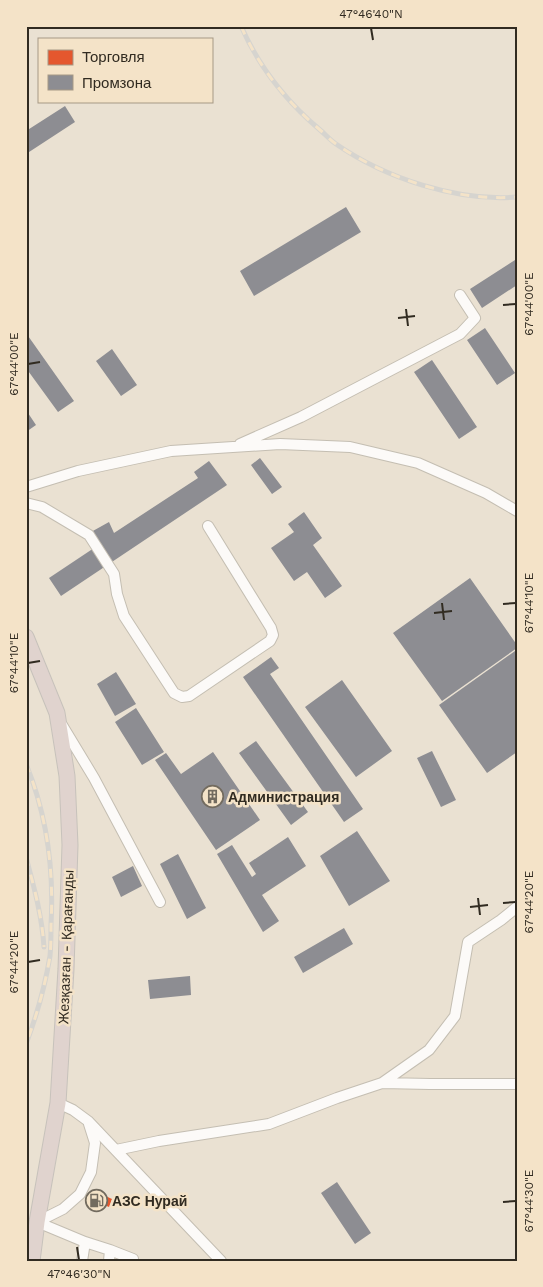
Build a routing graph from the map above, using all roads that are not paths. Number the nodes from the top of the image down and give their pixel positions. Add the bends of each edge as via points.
1 (460, 295) dead end
2 (232, 447) junction
3 (26, 487) edge
4 (26, 504) edge
5 (517, 511) edge
6 (208, 526) dead end
7 (26, 637) edge
8 (58, 717) junction
9 (160, 902) dead end
10 (517, 907) edge
11 (382, 1082) junction
12 (517, 1084) edge
13 (58, 1103) junction
14 (88, 1121) junction
15 (116, 1150) junction
16 (37, 1222) junction
17 (85, 1242) junction
18 (109, 1256) edge
19 (32, 1261) edge
20 (82, 1261) edge
21 (133, 1261) edge
22 (221, 1261) edge

1 - 2 lane via 475,318 460,334 301,417
2 - 3 lane via 171,451
2 - 5 lane via 280,444 350,446 418,463 486,493
4 - 6 lane via 42,507 89,535 114,574 124,616 174,693 182,697 197,691 270,641 273,635
7 - 8 highway, Жезқазған - Қарағанды
8 - 9 lane
8 - 13 highway, Жезқазған - Қарағанды via 67,776 70,845
10 - 11 lane via 468,942 455,1016 429,1050
11 - 12 lane
11 - 15 lane via 269,1124
13 - 14 lane
13 - 16 highway, Жезқазған - Қарағанды
14 - 15 lane
14 - 16 lane via 95,1143 92,1172 80,1194 63,1209
15 - 22 lane
16 - 17 lane
16 - 19 highway, Жезқазған - Қарағанды
17 - 18 lane
17 - 20 lane
18 - 21 lane

